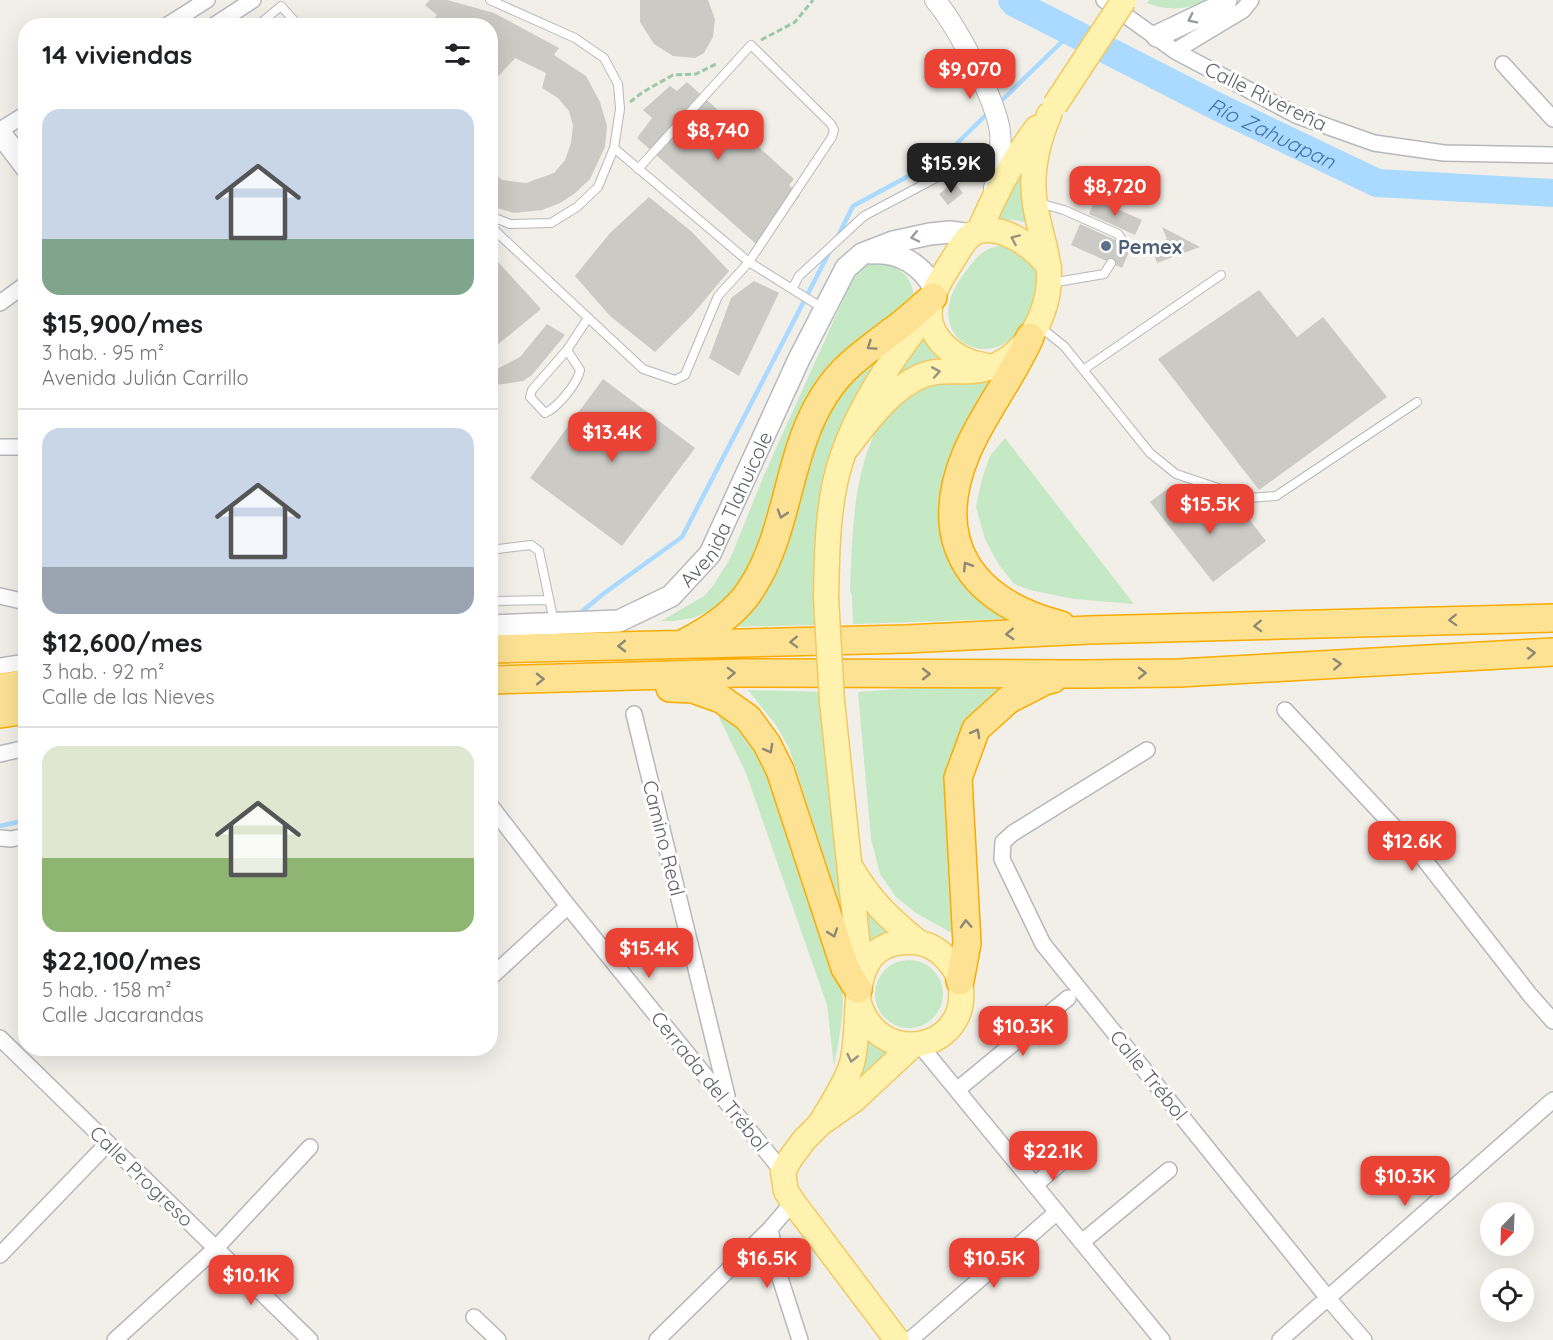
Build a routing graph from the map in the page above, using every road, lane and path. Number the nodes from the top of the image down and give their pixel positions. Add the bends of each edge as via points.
1 (207, 0) edge
2 (490, 0) edge
3 (813, 0) edge
4 (936, 0) edge
5 (1104, 0) edge
6 (1124, 0) edge
7 (1226, 0) edge
8 (1251, 0) edge
9 (245, 2) edge
10 (179, 18) edge
11 (224, 18) edge
12 (267, 18) edge
13 (292, 18) edge
14 (1157, 36) junction
15 (752, 45) junction
16 (1175, 51) junction
17 (724, 59) dead end
18 (1503, 64) dead end
19 (620, 109) junction
20 (1052, 110) junction
21 (18, 119) edge
22 (1553, 119) edge
23 (0, 131) edge
24 (1001, 143) junction
25 (614, 148) junction
26 (18, 152) edge
27 (1553, 154) edge
28 (639, 169) junction
29 (992, 200) junction
30 (1034, 201) junction
31 (498, 219) edge
32 (975, 233) junction
33 (498, 234) edge
34 (1120, 242) dead end
35 (862, 254) junction
36 (749, 262) junction
37 (1111, 263) dead end
38 (1050, 275) junction
39 (1221, 275) dead end
40 (792, 289) junction
41 (18, 290) edge
42 (933, 299) junction
43 (0, 303) edge
44 (824, 309) junction
45 (588, 318) junction
46 (1034, 331) junction
47 (567, 350) junction
48 (1003, 362) junction
49 (1083, 370) junction
50 (1417, 402) dead end
51 (0, 447) edge
52 (18, 447) edge
53 (846, 449) junction
54 (498, 548) edge
55 (0, 596) edge
56 (18, 600) edge
57 (549, 600) junction
58 (498, 601) edge
59 (1553, 618) edge
60 (554, 624) junction
61 (498, 626) edge
62 (1089, 630) junction
63 (680, 645) junction
64 (498, 649) edge
65 (1553, 652) edge
66 (18, 663) edge
67 (0, 666) edge
68 (1083, 674) junction
69 (588, 679) junction
70 (498, 680) edge
71 (18, 685) edge
72 (0, 688) edge
73 (1285, 710) dead end
74 (18, 711) edge
75 (0, 714) edge
76 (634, 714) dead end
77 (18, 750) edge
78 (1147, 750) dead end
79 (0, 754) edge
80 (498, 818) edge
81 (0, 838) edge
82 (18, 838) edge
83 (848, 864) junction
84 (568, 906) junction
85 (918, 942) junction
86 (498, 971) edge
87 (960, 981) junction
88 (859, 988) junction
89 (1068, 998) dead end
90 (1553, 1021) edge
91 (0, 1038) edge
92 (916, 1045) junction
93 (18, 1056) edge
94 (19, 1056) edge
95 (957, 1090) junction
96 (1553, 1100) edge
97 (728, 1102) junction
98 (820, 1124) junction
99 (108, 1143) junction
100 (310, 1147) dead end
101 (1075, 1150) dead end
102 (1169, 1170) dead end
103 (783, 1173) junction
104 (1035, 1185) junction
105 (793, 1202) junction
106 (1057, 1212) junction
107 (770, 1229) junction
108 (1082, 1242) junction
109 (3, 1245) edge
110 (216, 1248) junction
111 (1327, 1297) junction
112 (474, 1317) dead end
113 (115, 1340) edge
114 (310, 1340) edge
115 (498, 1340) edge
116 (657, 1340) edge
117 (800, 1340) edge
118 (897, 1340) edge
119 (910, 1340) edge
120 (1162, 1340) edge
121 (1280, 1340) edge
122 (1364, 1340) edge

1 - 10 street
2 - 19 lane via 574,38 604,58 618,84
3 - 15 path via 795,22
4 - 24 street via 949,16 991,100
5 - 14 street, Calle Rivereña
6 - 20 main road, bridge
7 -> 14 main road
8 - 16 street via 1243,10
9 - 11 street
12 - 13 lane via 281,6
14 - 16 street, Calle Rivereña
15 - 28 lane
15 - 36 lane via 834,130
16 - 27 street, Calle Rivereña via 1298,116 1374,143 1444,153
17 - 19 path via 696,74 673,75
18 - 22 street
19 - 25 lane
20 - 29 main road via 1020,152
20 - 30 main road via 1036,151
21 - 23 street
23 - 26 main road
24 - 29 street
24 - 40 lane via 864,216 799,276
25 - 28 lane
25 - 31 lane via 598,187 577,207 550,223 510,224
28 - 36 lane
29 - 32 main road
30 - 34 lane via 1118,234
30 - 38 main road
32 -> 35 main road via 930,234
38 -> 32 main road via 1035,250 1016,238 993,232
32 - 42 main road via 963,243
33 - 45 lane
35 - 42 main road via 885,252 905,258 922,272
35 - 44 main road, Avenida Tlahuicole via 846,268
36 - 40 lane
36 - 45 lane via 718,296 685,375 675,380 643,369
37 - 38 lane via 1104,274
38 - 46 main road via 1045,305
39 - 49 lane
40 - 44 lane
41 - 43 street
42 - 48 main road via 932,322 939,338 956,356 984,365
42 - 53 main road via 885,372
42 -> 63 highway via 849,364 829,388 806,431 779,523 751,590 722,619
44 - 60 main road, Avenida Tlahuicole via 710,554 671,596 620,621
45 - 47 lane
46 - 48 main road
46 - 49 lane via 1064,346
62 -> 46 highway via 1051,622 1001,600 976,580 956,541 952,510 963,462
47 - 47 lane via 531,390 530,398 545,413 553,410 579,377 580,370
53 -> 48 main road via 908,382 934,371 981,370
49 - 50 lane via 1150,453 1176,474 1248,498 1276,496
51 - 52 street
53 - 83 main road, bridge via 835,483 828,528 826,598
54 - 57 lane via 531,545 539,551
55 - 56 street
57 - 58 lane
57 - 60 lane
59 -> 62 highway
60 - 61 main road, Avenida Tlahuicole
62 -> 63 highway
63 -> 64 highway
68 -> 65 highway via 1179,673
66 - 67 street
69 -> 68 highway via 740,673
87 -> 68 highway via 967,943 958,778 976,729 1008,699 1045,681
70 -> 69 highway
69 -> 88 highway via 632,687 693,689 721,699 748,718 780,770 845,968
71 - 72 highway
73 - 90 street via 1423,858
74 - 75 highway
76 - 97 street, Camino Real
77 - 79 street
78 - 111 street, Calle Trébol via 1013,833 1004,842 1002,859 1043,944
80 - 84 street, Cerrada del Trébol
81 - 82 street
83 - 85 main road via 883,913
83 - 88 main road
84 - 86 street
84 - 97 street, Cerrada del Trébol
85 - 87 main road via 945,956
85 - 88 main road via 894,944 874,956
87 - 92 main road via 962,995 953,1022 932,1040
88 - 92 main road via 866,1021 881,1037
88 -> 98 main road via 852,1064
89 - 95 street
91 - 93 street, Calle Progreso
92 - 95 street
92 - 98 main road via 854,1101
94 - 99 street, Calle Progreso
95 - 104 street
96 - 111 street
97 - 103 street, Cerrada del Trébol
98 - 103 main road via 804,1140
99 - 109 street
99 - 110 street, Calle Progreso
100 - 110 street
101 - 104 street
102 - 108 street
103 - 105 main road via 786,1191
104 - 106 street
105 - 107 street
105 - 118 main road
106 - 108 street
106 - 119 street
107 - 116 street
107 - 117 street via 780,1278
108 - 120 street
110 - 113 street
110 - 114 street, Calle Progreso
111 - 121 street
111 - 122 street, Calle Trébol
112 - 115 street

